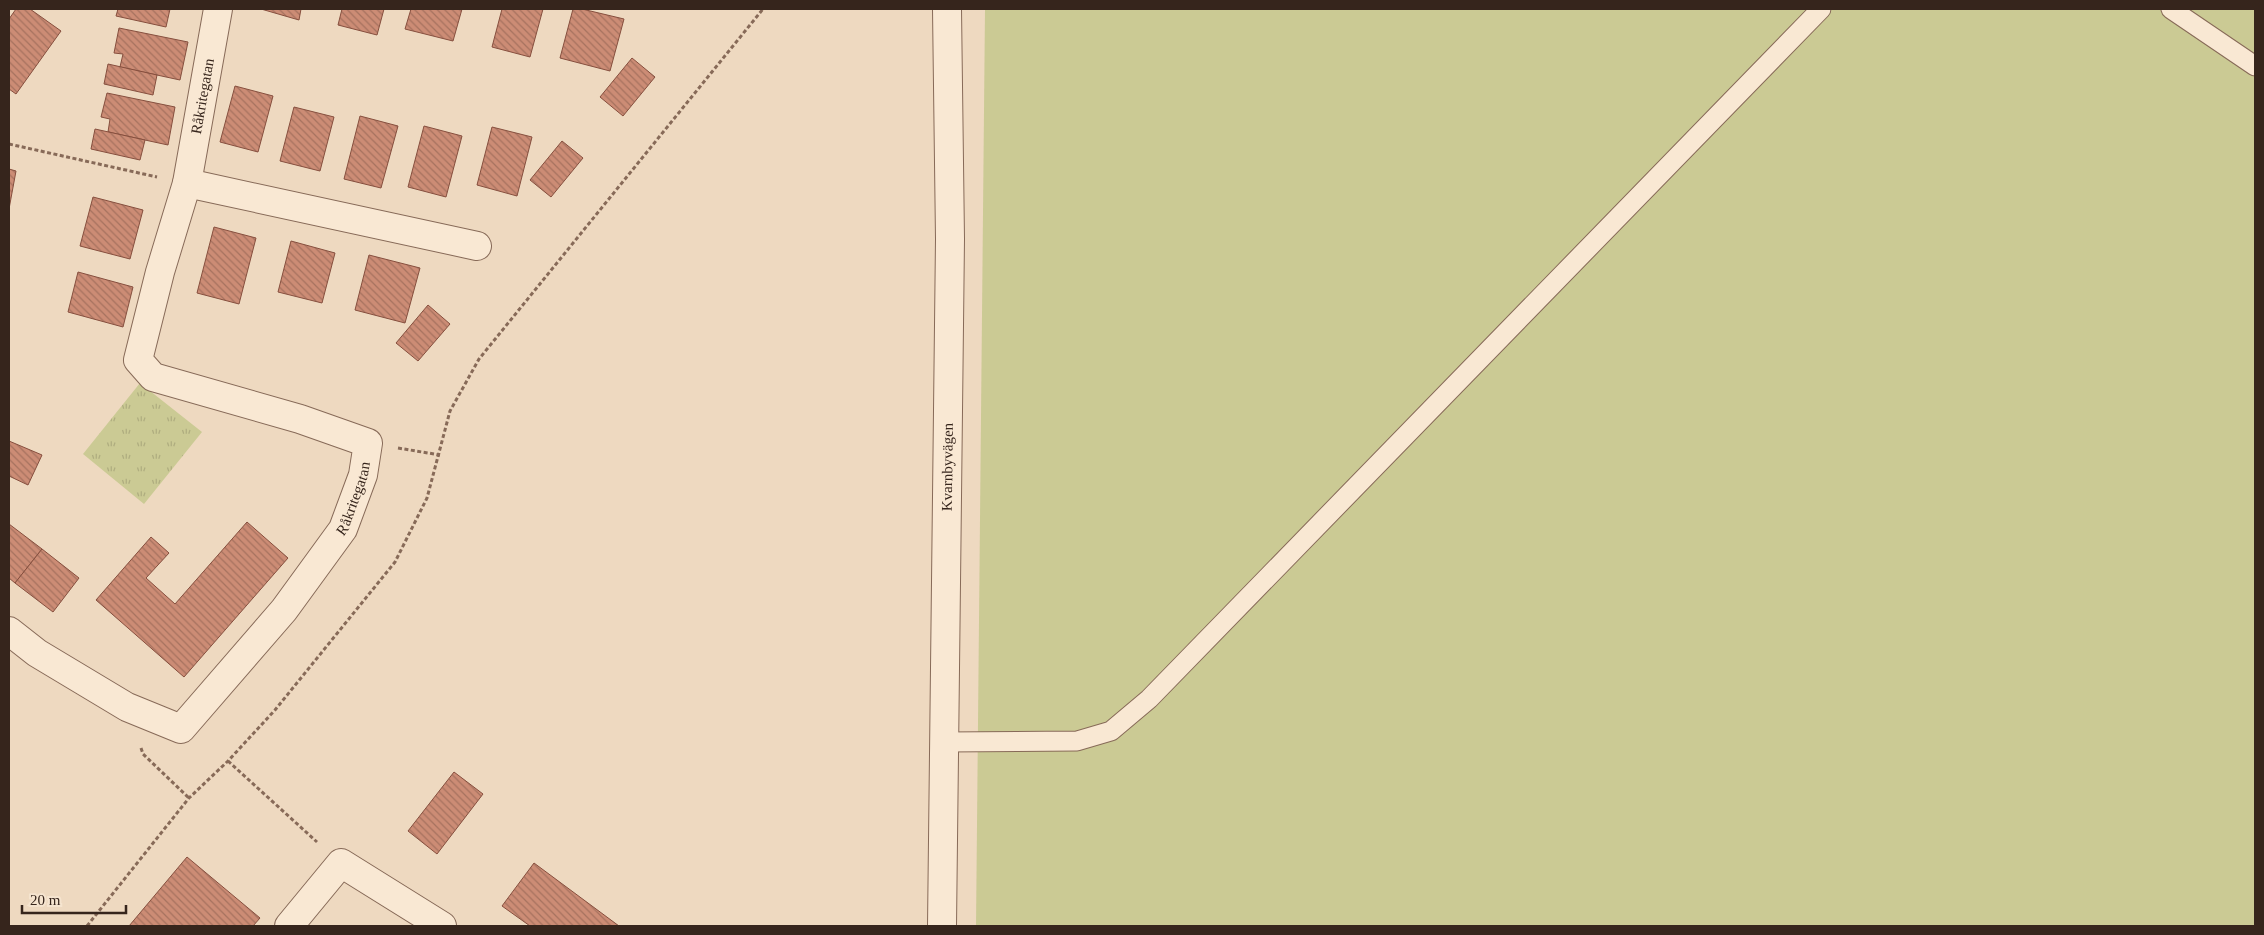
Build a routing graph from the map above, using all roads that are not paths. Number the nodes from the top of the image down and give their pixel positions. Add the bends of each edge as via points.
1 (218, 9) edge
2 (947, 9) edge
3 (1821, 9) edge
4 (2171, 9) edge
5 (2255, 66) edge
6 (187, 183) junction
7 (477, 246) dead end
8 (9, 631) edge
9 (944, 742) junction
10 (289, 926) edge
11 (442, 926) edge
12 (942, 926) edge

1 - 6 street, Råkritegatan
2 - 9 street, Kvarnbyvägen via 950,239
3 - 9 lane via 1149,699 1111,731 1077,741
4 - 5 lane
6 - 7 street
6 - 8 street, Råkritegatan via 138,360 153,377 300,419 368,443 363,476 343,529 284,610 181,729 127,707 37,653
9 - 12 street, Kvarnbyvägen
10 - 11 street via 340,863

